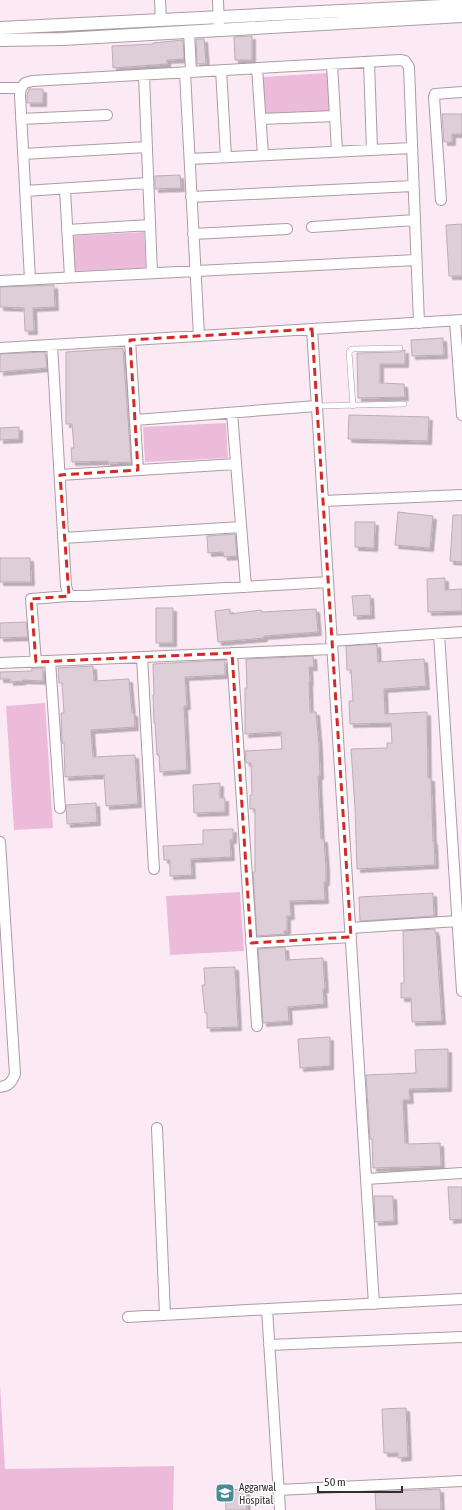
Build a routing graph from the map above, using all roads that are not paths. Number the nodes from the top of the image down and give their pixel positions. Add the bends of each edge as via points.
1 (160, 0) edge
2 (218, 0) edge
3 (462, 5) edge
4 (462, 16) edge
5 (161, 21) junction
6 (219, 24) junction
7 (0, 28) edge
8 (188, 31) junction
9 (0, 40) edge
10 (369, 62) junction
11 (332, 64) junction
12 (257, 68) junction
13 (221, 70) junction
14 (188, 72) junction
15 (144, 75) junction
16 (0, 88) edge
17 (21, 88) junction
18 (462, 92) edge
19 (107, 115) dead end
20 (335, 116) junction
21 (21, 119) junction
22 (261, 119) junction
23 (147, 147) junction
24 (412, 148) junction
25 (372, 150) junction
26 (337, 152) junction
27 (23, 154) junction
28 (263, 155) junction
29 (226, 157) junction
30 (190, 159) junction
31 (148, 183) junction
32 (413, 186) junction
33 (65, 189) junction
34 (25, 191) junction
35 (191, 197) junction
36 (441, 200) dead end
37 (415, 220) junction
38 (150, 225) junction
39 (312, 227) dead end
40 (287, 229) dead end
41 (67, 230) junction
42 (193, 234) junction
43 (416, 260) junction
44 (195, 271) junction
45 (152, 273) junction
46 (70, 277) junction
47 (30, 279) junction
48 (0, 281) edge
49 (458, 320) edge
50 (419, 323) junction
51 (312, 329) junction
52 (199, 336) junction
53 (130, 340) junction
54 (52, 345) junction
55 (0, 348) edge
56 (400, 348) dead end
57 (461, 378) edge
58 (404, 404) dead end
59 (317, 406) junction
60 (353, 406) junction
61 (232, 413) junction
62 (462, 416) edge
63 (135, 420) junction
64 (236, 464) junction
65 (138, 470) junction
66 (60, 475) junction
67 (462, 495) edge
68 (323, 501) junction
69 (241, 526) junction
70 (63, 538) junction
71 (328, 582) junction
72 (246, 587) junction
73 (69, 596) junction
74 (462, 632) edge
75 (439, 634) junction
76 (332, 645) junction
77 (232, 653) junction
78 (142, 657) junction
79 (50, 661) junction
80 (36, 662) junction
81 (0, 663) edge
82 (60, 808) dead end
83 (0, 842) edge
84 (154, 869) dead end
85 (458, 921) junction
86 (350, 932) junction
87 (251, 943) junction
88 (4, 975) edge
89 (462, 991) edge
90 (257, 1026) dead end
91 (0, 1087) edge
92 (157, 1128) dead end
93 (462, 1173) edge
94 (366, 1179) junction
95 (462, 1299) edge
96 (374, 1304) junction
97 (267, 1309) junction
98 (165, 1315) junction
99 (128, 1317) dead end
100 (462, 1337) edge
101 (269, 1345) junction
102 (462, 1481) edge
103 (278, 1490) junction
104 (280, 1510) edge

1 - 5 street
2 - 6 street
3 - 6 street
4 - 6 street
5 - 6 street
5 - 7 street
6 - 8 street
8 - 9 street via 63,39
8 - 14 street
10 - 11 street
10 - 24 street via 400,60 405,61 409,67
10 - 25 street
11 - 12 street
11 - 20 street
12 - 13 street
12 - 22 street
13 - 14 street
13 - 29 street
14 - 15 street
14 - 30 street
15 - 17 street via 32,81 25,83
15 - 23 street
16 - 17 street
17 - 21 street
18 - 36 street via 439,93 434,97
19 - 21 street
20 - 22 street
20 - 26 street
21 - 27 street
22 - 28 street
23 - 27 street
23 - 31 street
24 - 25 street
24 - 32 street
25 - 26 street
26 - 28 street
27 - 34 street
28 - 29 street
29 - 30 street
30 - 35 street
31 - 33 street
31 - 38 street
32 - 35 street
32 - 37 street
33 - 34 street
33 - 41 street
34 - 47 street
35 - 42 street
37 - 39 street
37 - 43 street
38 - 41 street
38 - 45 street
40 - 42 street
41 - 46 street
42 - 44 street
43 - 44 street
43 - 50 street
44 - 45 street
44 - 52 street
45 - 46 street
46 - 47 street
47 - 48 street
49 - 50 street
49 - 57 street
50 - 51 street
51 - 52 street
51 - 59 street
52 - 53 street
53 - 54 street
53 - 63 street
54 - 55 street
54 - 66 street
56 - 60 lane via 350,350
57 - 62 street
58 - 60 lane
59 - 60 lane
59 - 61 street
59 - 68 street
61 - 63 street
61 - 64 street
63 - 65 street
64 - 65 street
64 - 69 street
65 - 66 street
66 - 70 street
67 - 68 street
68 - 71 street
69 - 70 street
69 - 72 street
70 - 73 street
71 - 72 street
71 - 76 street
72 - 73 street
73 - 80 street via 31,599
74 - 75 street
75 - 76 street
75 - 85 street
76 - 77 street
76 - 86 street
77 - 78 street
77 - 87 street
78 - 79 street
78 - 84 street
79 - 80 street
79 - 82 street
80 - 81 street
83 - 88 street
85 - 86 street
85 - 89 street
86 - 87 street
86 - 94 street
87 - 90 street
88 - 91 street via 15,1074 13,1081
92 - 98 street
93 - 94 street
94 - 96 street
95 - 96 street
96 - 97 street
97 - 98 street
97 - 101 street
98 - 99 street
100 - 101 street
101 - 103 street
102 - 103 street
103 - 104 street

